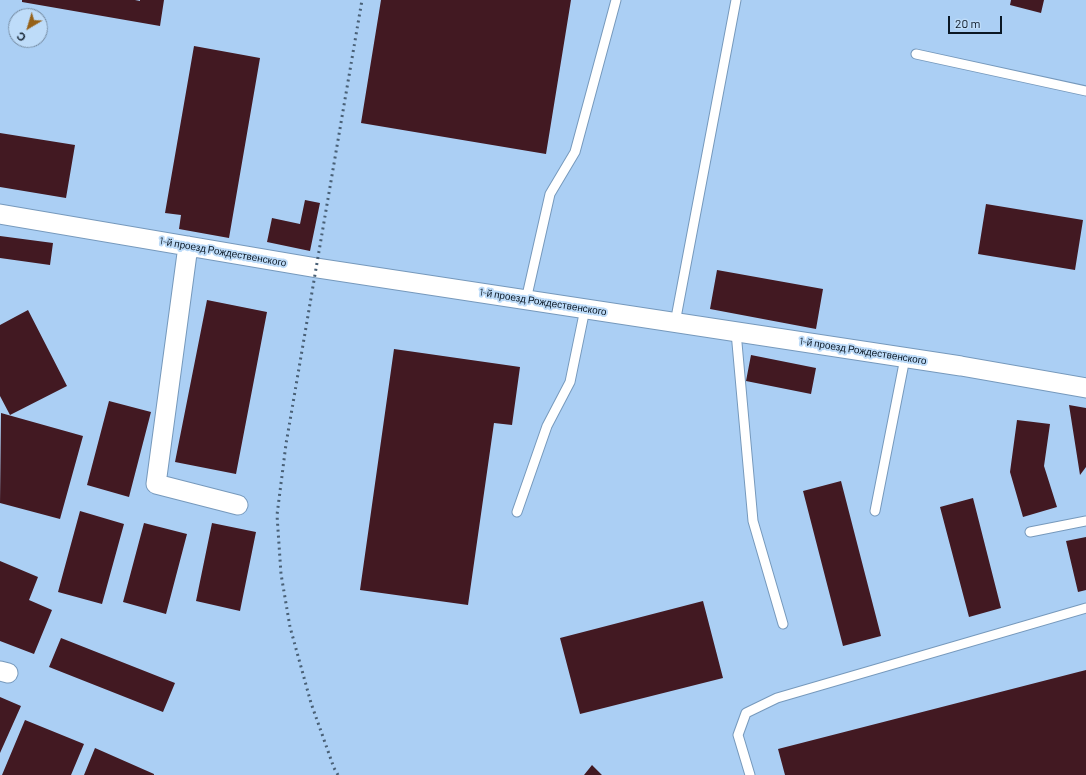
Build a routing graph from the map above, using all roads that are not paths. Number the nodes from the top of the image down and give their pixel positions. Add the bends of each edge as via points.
1 (616, 0) edge
2 (736, 0) edge
3 (916, 54) dead end
4 (1086, 91) edge
5 (0, 214) edge
6 (188, 246) junction
7 (526, 300) junction
8 (585, 309) junction
9 (675, 323) junction
10 (736, 332) junction
11 (905, 358) junction
12 (1086, 388) edge
13 (238, 505) dead end
14 (875, 511) dead end
15 (517, 512) dead end
16 (1086, 521) edge
17 (1030, 532) dead end
18 (1086, 608) edge
19 (783, 624) dead end
20 (750, 775) edge

1 - 7 lane via 575,152 550,194
2 - 9 lane
3 - 4 lane
5 - 6 street, 1-й проезд Рождественского
6 - 7 street, 1-й проезд Рождественского
6 - 13 street via 156,484
7 - 8 street, 1-й проезд Рождественского
8 - 9 street, 1-й проезд Рождественского
8 - 15 lane via 570,382 547,426
9 - 10 street, 1-й проезд Рождественского
10 - 11 street, 1-й проезд Рождественского
10 - 19 lane via 753,521
11 - 12 street, 1-й проезд Рождественского
11 - 14 lane
16 - 17 lane
18 - 20 lane via 777,698 746,713 738,735

